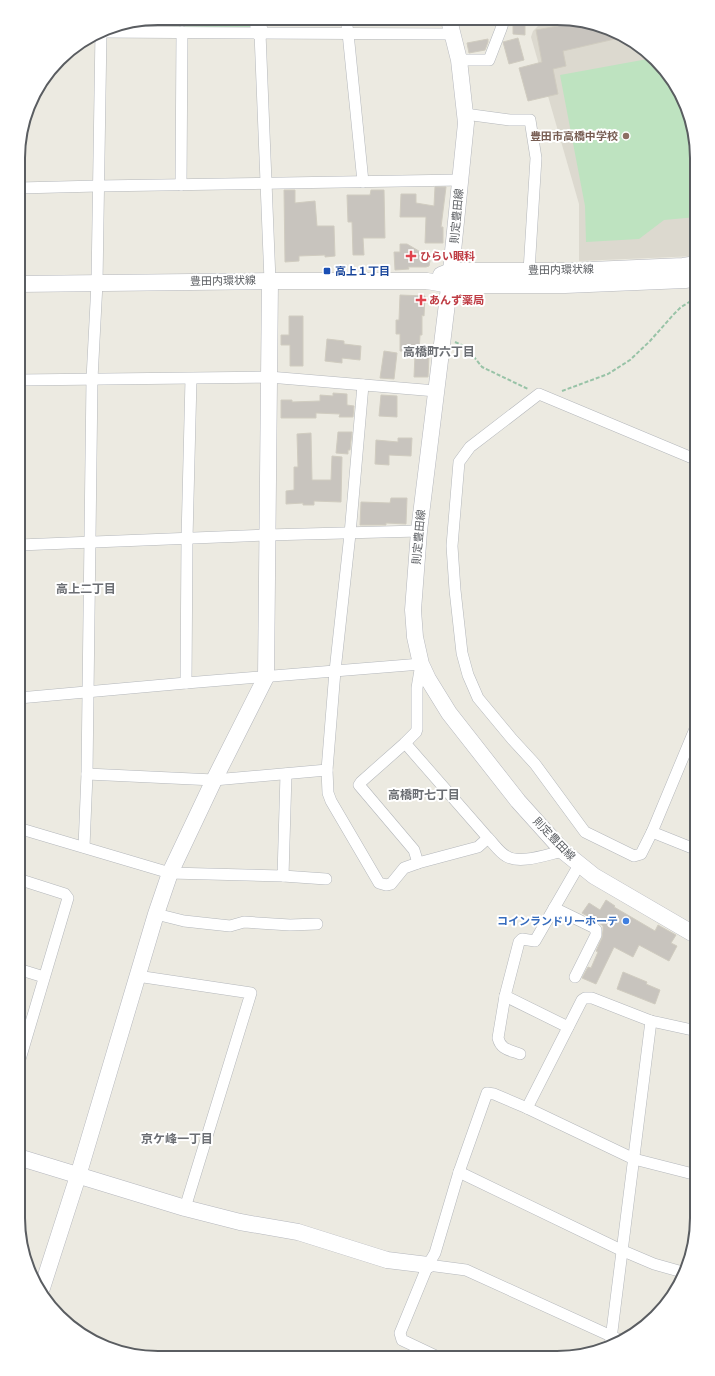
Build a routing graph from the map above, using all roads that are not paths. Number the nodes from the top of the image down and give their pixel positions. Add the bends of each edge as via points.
1 (347, 25) edge
2 (502, 25) edge
3 (258, 26) edge
4 (451, 27) edge
5 (115, 32) edge
6 (182, 32) junction
7 (348, 33) junction
8 (100, 39) edge
9 (459, 60) junction
10 (465, 114) junction
11 (460, 180) junction
12 (363, 182) junction
13 (266, 184) junction
14 (180, 185) junction
15 (98, 186) junction
16 (25, 188) edge
17 (690, 265) edge
18 (529, 271) junction
19 (451, 278) junction
20 (690, 279) edge
21 (270, 281) junction
22 (97, 283) junction
23 (25, 284) edge
24 (268, 377) junction
25 (191, 378) junction
26 (92, 379) junction
27 (25, 380) edge
28 (363, 385) junction
29 (436, 391) junction
30 (690, 457) edge
31 (419, 531) junction
32 (350, 534) junction
33 (267, 535) junction
34 (187, 539) junction
35 (90, 542) junction
36 (25, 545) edge
37 (422, 664) junction
38 (335, 671) junction
39 (266, 677) junction
40 (186, 683) junction
41 (88, 691) junction
42 (25, 697) edge
43 (690, 741) edge
44 (405, 742) junction
45 (327, 770) junction
46 (87, 774) junction
47 (286, 774) junction
48 (214, 780) junction
49 (25, 830) edge
50 (652, 832) junction
51 (488, 838) junction
52 (84, 847) junction
53 (690, 847) edge
54 (563, 851) junction
55 (418, 863) junction
56 (579, 865) junction
57 (170, 873) junction
58 (283, 876) junction
59 (326, 879) dead end
60 (25, 881) edge
61 (554, 908) junction
62 (156, 914) junction
63 (317, 924) dead end
64 (690, 932) edge
65 (25, 971) edge
66 (137, 976) junction
67 (44, 977) junction
68 (575, 977) dead end
69 (505, 996) junction
70 (651, 1021) junction
71 (568, 1027) junction
72 (690, 1029) edge
73 (25, 1041) edge
74 (520, 1054) dead end
75 (527, 1108) junction
76 (25, 1159) edge
77 (634, 1159) junction
78 (459, 1172) junction
79 (690, 1173) edge
80 (78, 1176) junction
81 (185, 1208) junction
82 (621, 1250) junction
83 (428, 1265) junction
84 (679, 1271) edge
85 (43, 1285) edge
86 (610, 1340) edge
87 (609, 1341) edge
88 (425, 1351) edge

1 - 7 street
2 - 9 street via 489,60
3 - 6 street
3 - 7 street
3 - 13 street
4 - 7 street
4 - 9 street, 則定豊田線
5 - 6 street
6 - 14 street
7 - 12 street
8 - 15 street
9 - 10 street, 則定豊田線
10 - 11 street, 則定豊田線
10 - 18 street via 530,120 536,158
11 - 12 street
11 - 19 street, 則定豊田線
12 - 13 street
13 - 14 street
13 - 21 street
14 - 15 street
15 - 16 street
15 - 22 street
17 - 18 street, 豊田内環状線
18 - 19 street, 豊田内環状線
19 - 20 street, 豊田内環状線 via 565,286
19 - 21 street, 豊田内環状線 via 427,281
19 - 29 street, 則定豊田線
21 - 22 street, 豊田内環状線
21 - 24 street
22 - 23 street, 豊田内環状線
22 - 26 street
24 - 25 street
24 - 28 street
24 - 33 street
25 - 26 street
25 - 34 street
26 - 27 street
26 - 35 street
28 - 29 street
28 - 32 street
29 - 31 street, 則定豊田線
30 - 50 street via 539,394 470,447 460,462 452,546 455,590 462,652 478,698 535,764 584,832 634,856 641,854
31 - 32 street
31 - 37 street, 則定豊田線 via 413,610 415,637
32 - 33 street
32 - 38 street
33 - 34 street
33 - 39 street
34 - 35 street
34 - 40 street
35 - 36 street
35 - 41 street
37 - 38 street
37 - 44 street via 417,688 417,729
37 - 54 street, 則定豊田線 via 449,713 518,801
38 - 39 street
38 - 45 street
39 - 40 street
39 - 48 street
40 - 41 street
41 - 42 street
41 - 46 street
43 - 50 street
44 - 51 street
44 - 55 street via 359,785 414,850
45 - 47 street
45 - 55 street via 331,801 379,883 391,884 404,868
46 - 48 street
46 - 52 street
47 - 48 street
47 - 58 street
48 - 57 street
49 - 52 street
50 - 53 street
51 - 54 street via 502,853 513,859 528,859
51 - 55 street via 478,847
52 - 57 street
54 - 56 street, 則定豊田線
56 - 61 street
56 - 64 street, 則定豊田線
57 - 58 street
57 - 62 street
58 - 59 street
60 - 67 street via 65,894 68,898
61 - 68 street via 596,930
61 - 69 street via 536,941 522,939 519,942
62 - 63 street via 230,926 244,922
62 - 66 street
65 - 67 street
66 - 80 street
66 - 81 street via 251,993
67 - 73 street
69 - 71 street
69 - 74 street via 498,1038 505,1049
70 - 71 street via 592,998 585,998
70 - 72 street
70 - 77 street
71 - 75 street
75 - 77 street
75 - 78 street via 487,1093
76 - 80 street
77 - 79 street
77 - 82 street
78 - 82 street
78 - 83 street via 435,1253
80 - 81 street
80 - 85 street
81 - 83 street via 240,1222 298,1232 387,1260
82 - 84 street
82 - 86 street
83 - 87 street via 466,1270
83 - 88 street via 400,1333 402,1340

